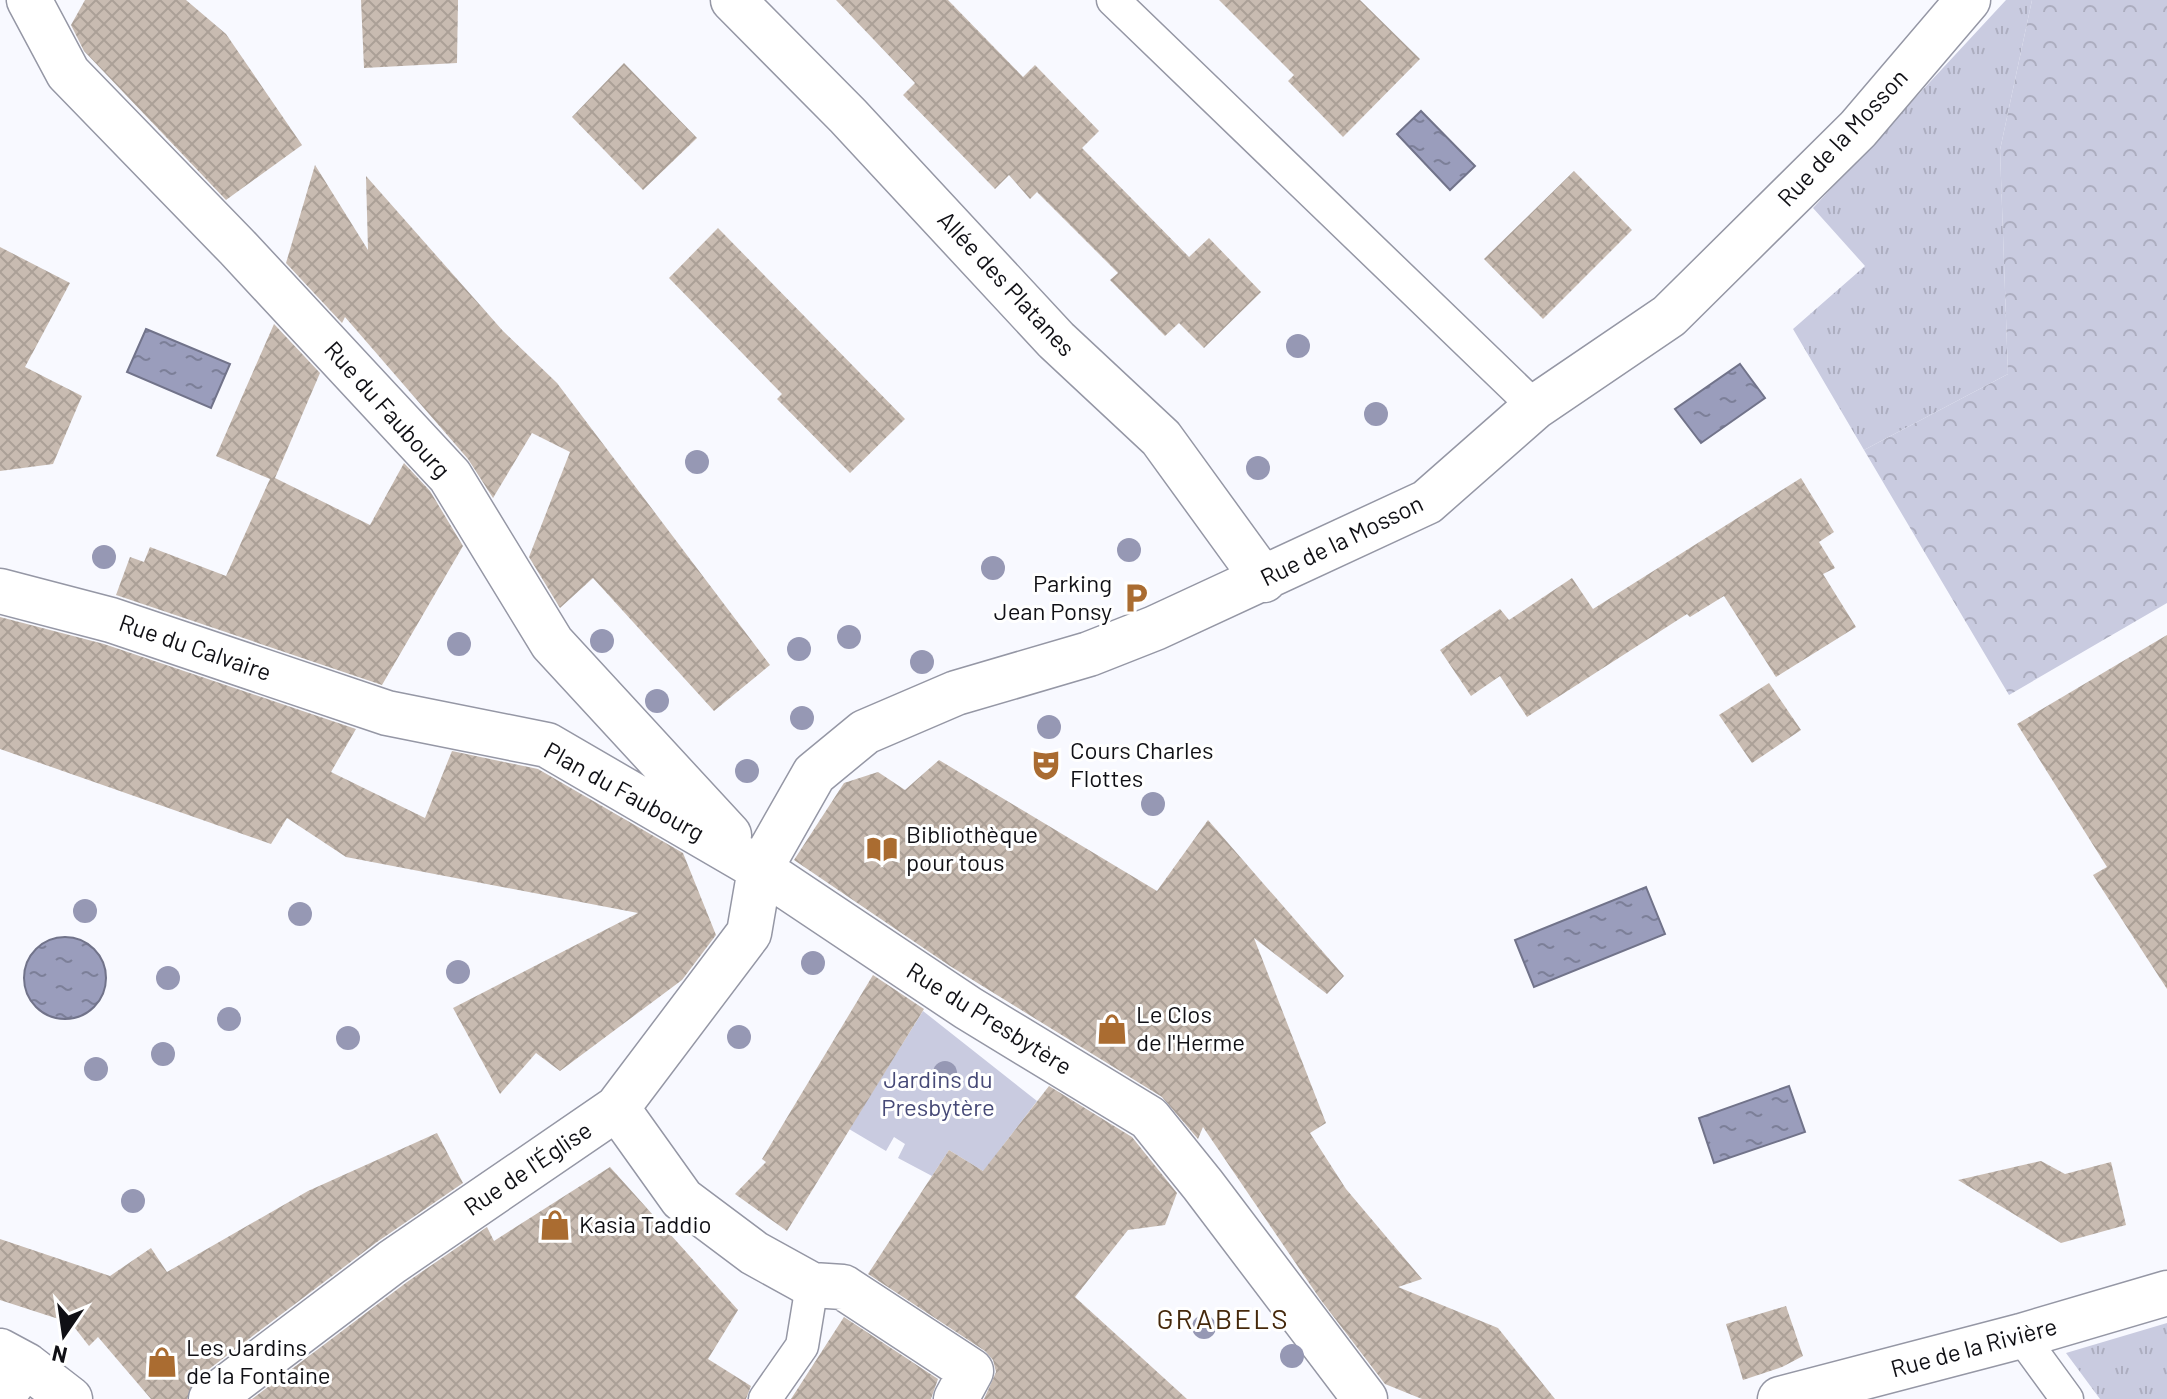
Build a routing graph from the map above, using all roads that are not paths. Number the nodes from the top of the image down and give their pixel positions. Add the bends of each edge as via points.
1 (29, 0) edge
2 (733, 0) edge
3 (1113, 0) edge
4 (1968, 0) edge
5 (1535, 407) junction
6 (1264, 580) junction
7 (0, 591) edge
8 (387, 713) joint
9 (760, 869) junction
10 (617, 1108) junction
11 (812, 1285) junction
12 (2167, 1293) edge
13 (2021, 1336) junction
14 (13, 1358) edge
15 (0, 1399) edge
16 (70, 1399) edge
17 (211, 1399) edge
18 (765, 1399) edge
19 (956, 1399) edge
20 (1365, 1399) edge
21 (1780, 1399) edge
22 (2067, 1399) edge

1 - 9 street, Rue du Faubourg via 68,73 450,476 552,643
2 - 6 street, Allée des Platanes via 1056,340 1161,438
3 - 5 lane
4 - 5 street, Rue de la Mosson via 1858,129 1669,316
5 - 6 street, Rue de la Mosson via 1427,502
6 - 9 street, Rue de la Mosson via 1089,654 956,693 865,732 814,774
7 - 8 street, Rue du Calvaire via 111,620
8 - 9 street, Plan du Faubourg via 547,745
9 - 10 street, Rue de l'Église via 749,933
9 - 20 street, Rue du Presbytère via 968,1008 1149,1118
10 - 11 street via 682,1199 754,1253
10 - 17 street, Rue de l'Église via 392,1262
11 - 18 lane via 802,1346
11 - 19 street via 843,1287 971,1371
12 - 13 street, Rue de la Rivière
13 - 21 street, Rue de la Rivière
13 - 22 lane
14 - 15 street
14 - 16 street

